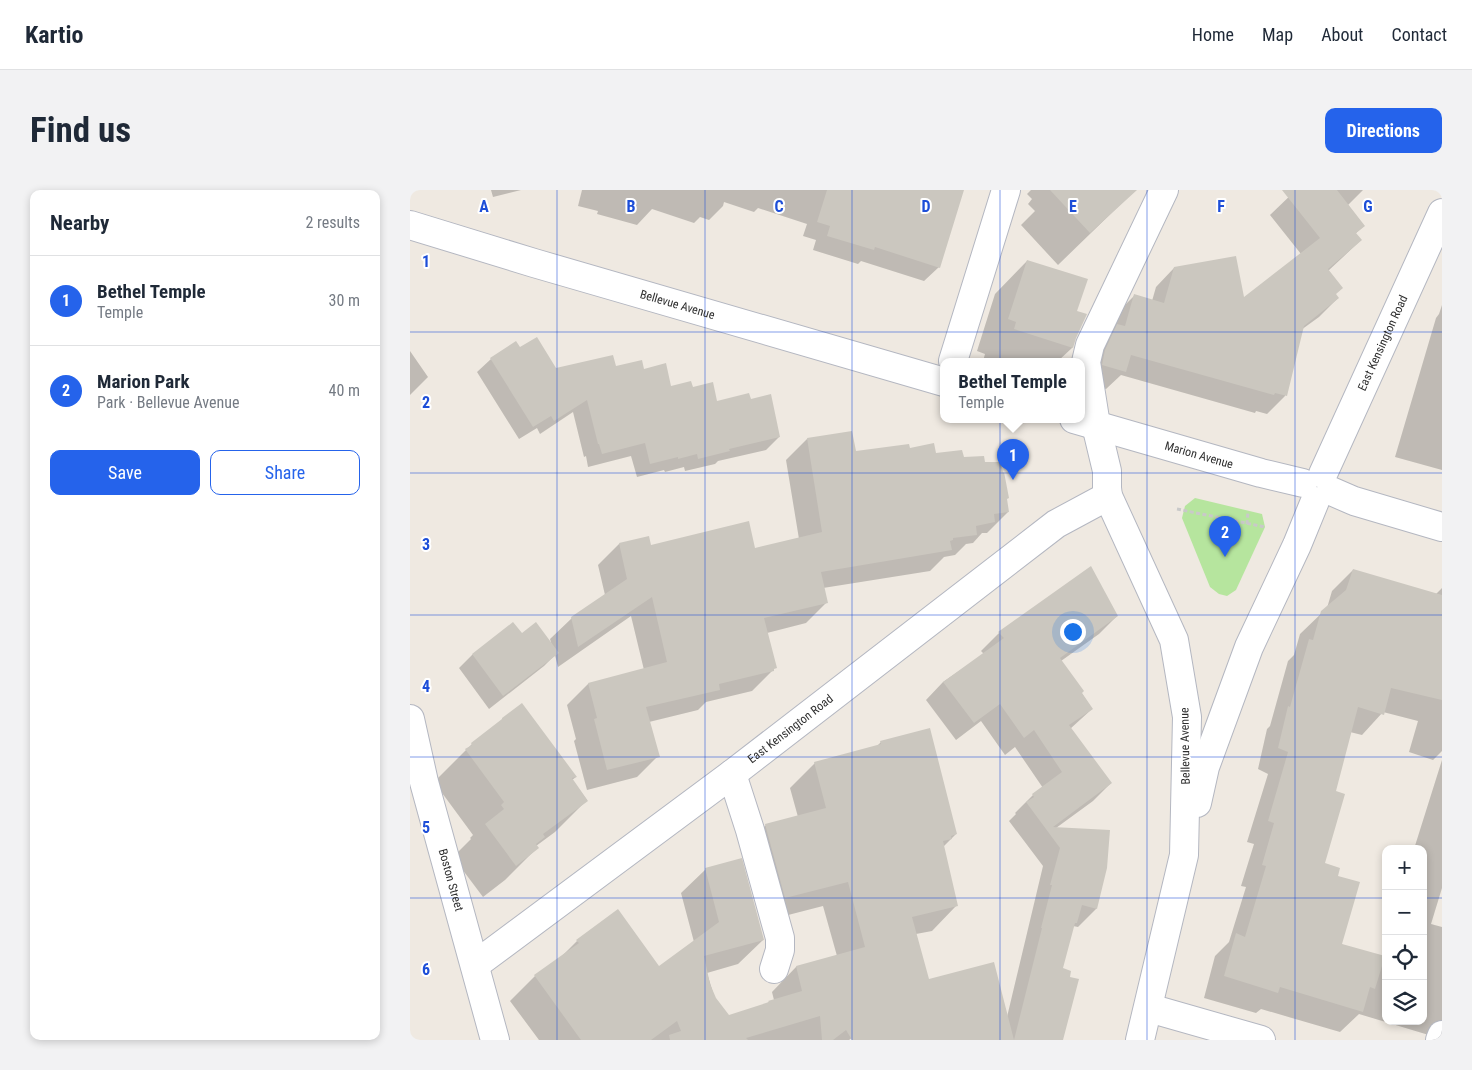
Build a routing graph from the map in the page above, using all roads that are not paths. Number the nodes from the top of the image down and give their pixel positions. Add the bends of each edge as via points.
1 (1006, 190) edge
2 (1164, 190) edge
3 (1442, 213) edge
4 (410, 226) edge
5 (954, 358) edge
6 (940, 381) edge
7 (1085, 422) edge
8 (1318, 487) junction
9 (1108, 496) junction
10 (1442, 527) edge
11 (410, 720) edge
12 (732, 774) junction
13 (1184, 855) junction
14 (475, 965) junction
15 (774, 969) dead end
16 (1149, 1008) junction
17 (1442, 1035) edge
18 (495, 1040) edge
19 (1140, 1040) edge
20 (1261, 1040) edge
21 (1440, 1040) edge

1 - 5 street
2 - 7 street, Bellevue Avenue via 1090,345 1086,362
3 - 8 street, East Kensington Road
4 - 6 street, Bellevue Avenue
7 - 8 street, Marion Avenue
7 - 9 street, Bellevue Avenue via 1107,471
8 - 10 street, Marion Avenue
8 - 13 street, East Kensington Road via 1297,545 1249,647 1205,768
9 - 12 street, East Kensington Road via 1056,524
9 - 13 street, Bellevue Avenue via 1174,640 1187,717
11 - 14 street, Boston Street
12 - 14 street, East Kensington Road
12 - 15 street via 780,938
13 - 16 street, Bellevue Avenue
14 - 18 street, Boston Street
16 - 19 street, Bellevue Avenue
16 - 20 street
17 - 21 street

